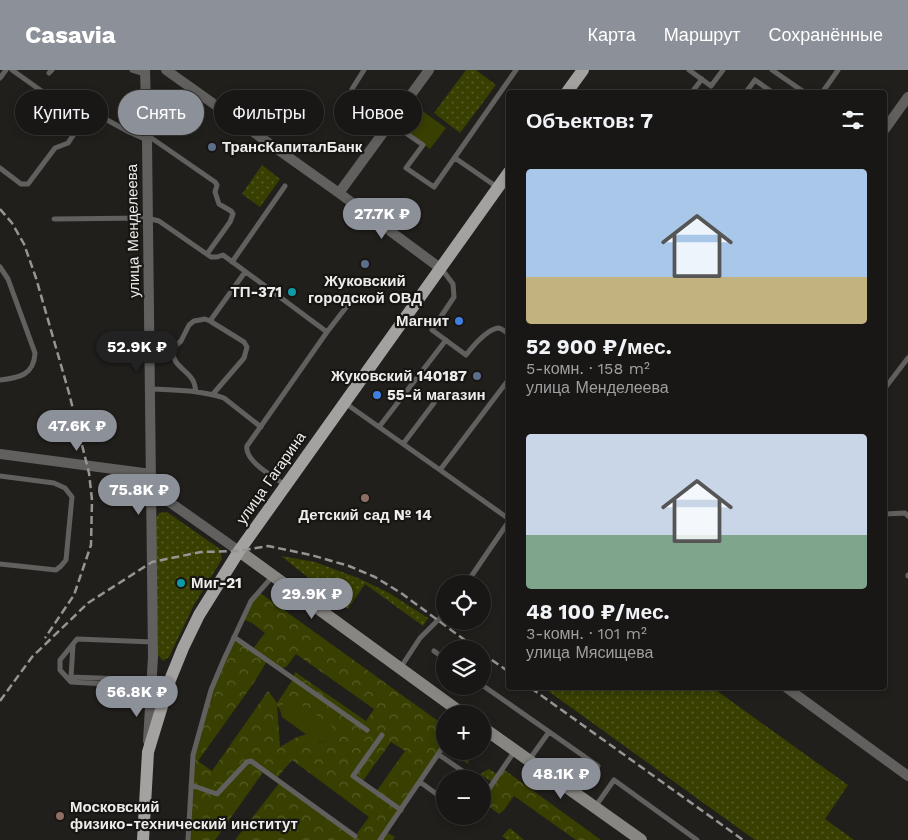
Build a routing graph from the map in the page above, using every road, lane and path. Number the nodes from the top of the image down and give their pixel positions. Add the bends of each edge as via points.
1 (6, 70) edge
2 (12, 70) edge
3 (129, 70) edge
4 (166, 70) edge
5 (364, 70) edge
6 (429, 70) edge
7 (516, 70) edge
8 (583, 70) edge
9 (689, 70) edge
10 (723, 70) edge
11 (772, 70) edge
12 (838, 70) edge
13 (145, 72) edge
14 (0, 78) edge
15 (702, 79) junction
16 (40, 90) edge
17 (352, 90) edge
18 (415, 90) edge
19 (568, 90) edge
20 (694, 90) edge
21 (748, 90) edge
22 (769, 90) edge
23 (801, 90) edge
24 (824, 90) dead end
25 (908, 97) edge
26 (108, 120) edge
27 (887, 126) edge
28 (73, 135) edge
29 (382, 135) edge
30 (408, 135) edge
31 (147, 137) junction
32 (455, 158) junction
33 (0, 168) edge
34 (506, 176) edge
35 (285, 186) dead end
36 (498, 187) junction
37 (339, 193) junction
38 (148, 218) junction
39 (54, 219) dead end
40 (207, 254) junction
41 (232, 262) junction
42 (0, 267) edge
43 (440, 268) junction
44 (245, 272) junction
45 (351, 301) dead end
46 (210, 321) junction
47 (327, 332) junction
48 (506, 332) edge
49 (446, 340) junction
50 (908, 358) edge
51 (0, 380) edge
52 (506, 383) edge
53 (887, 385) edge
54 (150, 389) junction
55 (196, 392) junction
56 (213, 394) junction
57 (344, 402) junction
58 (434, 403) dead end
59 (261, 427) junction
60 (379, 427) junction
61 (403, 444) junction
62 (0, 454) edge
63 (440, 470) junction
64 (151, 474) junction
65 (0, 476) edge
66 (286, 485) junction
67 (151, 489) junction
68 (887, 514) edge
69 (908, 516) edge
70 (506, 518) edge
71 (506, 524) edge
72 (239, 551) junction
73 (0, 564) edge
74 (472, 575) edge
75 (273, 576) junction
76 (436, 621) edge
77 (234, 638) junction
78 (153, 642) junction
79 (73, 645) junction
80 (401, 668) junction
81 (127, 682) junction
82 (152, 684) junction
83 (790, 690) edge
84 (491, 691) edge
85 (451, 705) edge
86 (367, 730) dead end
87 (549, 732) junction
88 (491, 734) edge
89 (382, 735) dead end
90 (515, 751) junction
91 (148, 752) junction
92 (436, 757) edge
93 (447, 760) edge
94 (529, 761) junction
95 (598, 766) dead end
96 (461, 770) edge
97 (908, 776) edge
98 (420, 782) junction
99 (191, 785) junction
100 (491, 786) edge
101 (436, 794) edge
102 (595, 808) junction
103 (400, 810) junction
104 (354, 836) dead end
105 (143, 840) edge
106 (188, 840) edge
107 (380, 840) edge
108 (640, 840) edge
109 (697, 840) edge

1 - 14 lane
2 - 16 lane
3 - 13 lane
4 - 37 street
5 - 17 lane
6 - 18 street
7 - 32 lane
8 - 19 main road
9 - 15 lane
10 - 15 lane via 711,86
11 - 23 lane
12 - 24 lane
13 - 31 street, улица Менделеева
15 - 20 lane
21 - 22 lane via 755,80
25 - 27 street
26 - 31 lane
28 - 33 lane via 68,143 55,148 28,184 22,184
29 - 37 street
30 - 32 lane via 423,145 406,168 434,187
31 - 38 street, улица Менделеева
31 - 40 lane via 216,182 219,204 233,214
32 - 36 lane
34 - 36 main road, улица Гагарина
35 - 41 lane
36 - 43 main road, улица Гагарина
37 - 43 street
38 - 39 lane
38 - 40 lane via 159,221
38 - 54 street, улица Менделеева
40 - 41 lane via 222,256
41 - 44 lane
42 - 51 lane via 8,279 36,353 30,371 16,378
43 - 49 lane via 453,284 454,297 432,330
43 - 57 main road, улица Гагарина
44 - 46 lane
44 - 47 lane
45 - 47 lane
46 - 55 lane via 194,321 182,341 172,348 174,360 194,381
46 - 56 lane via 248,347 244,358
47 - 59 lane
48 - 49 lane via 498,328 482,336 466,355
49 - 60 lane
50 - 53 lane
52 - 63 lane
54 - 55 lane
54 - 64 street, улица Менделеева
55 - 56 lane
56 - 59 lane via 224,398
57 - 60 lane
57 - 66 main road, улица Гагарина
58 - 61 lane
59 - 66 lane via 246,451 254,463
60 - 61 lane
61 - 63 lane
62 - 64 street
63 - 70 lane
64 - 67 street, улица Менделеева
65 - 73 lane via 54,483 72,497 66,560 61,566 56,570
66 - 72 main road, улица Гагарина
67 - 72 street
67 - 78 street, улица Менделеева
68 - 69 lane via 904,513
71 - 74 lane
72 - 75 main road
72 - 91 main road, улица Гагарина via 199,615 183,648
75 - 77 lane via 251,602
75 - 80 main road
76 - 80 lane via 420,638
77 - 86 lane
77 - 99 lane via 211,690 193,755
78 - 79 lane via 77,640
78 - 82 street, улица Менделеева
79 - 81 lane via 71,677 124,678
79 - 81 lane via 60,660 60,670 71,682 123,685
80 - 85 main road
81 - 82 lane
82 - 91 street, улица Менделеева
83 - 97 street
84 - 87 lane
87 - 94 lane
87 - 95 lane
88 - 90 main road
89 - 103 lane via 353,776
90 - 94 main road
90 - 100 lane
91 - 105 main road, улица Гагарина
92 - 98 lane
93 - 96 lane
94 - 102 main road
98 - 101 lane
98 - 103 lane
99 - 104 lane via 217,794 246,762 251,761
99 - 106 lane
102 - 108 main road
102 - 109 lane via 614,780
103 - 107 lane

